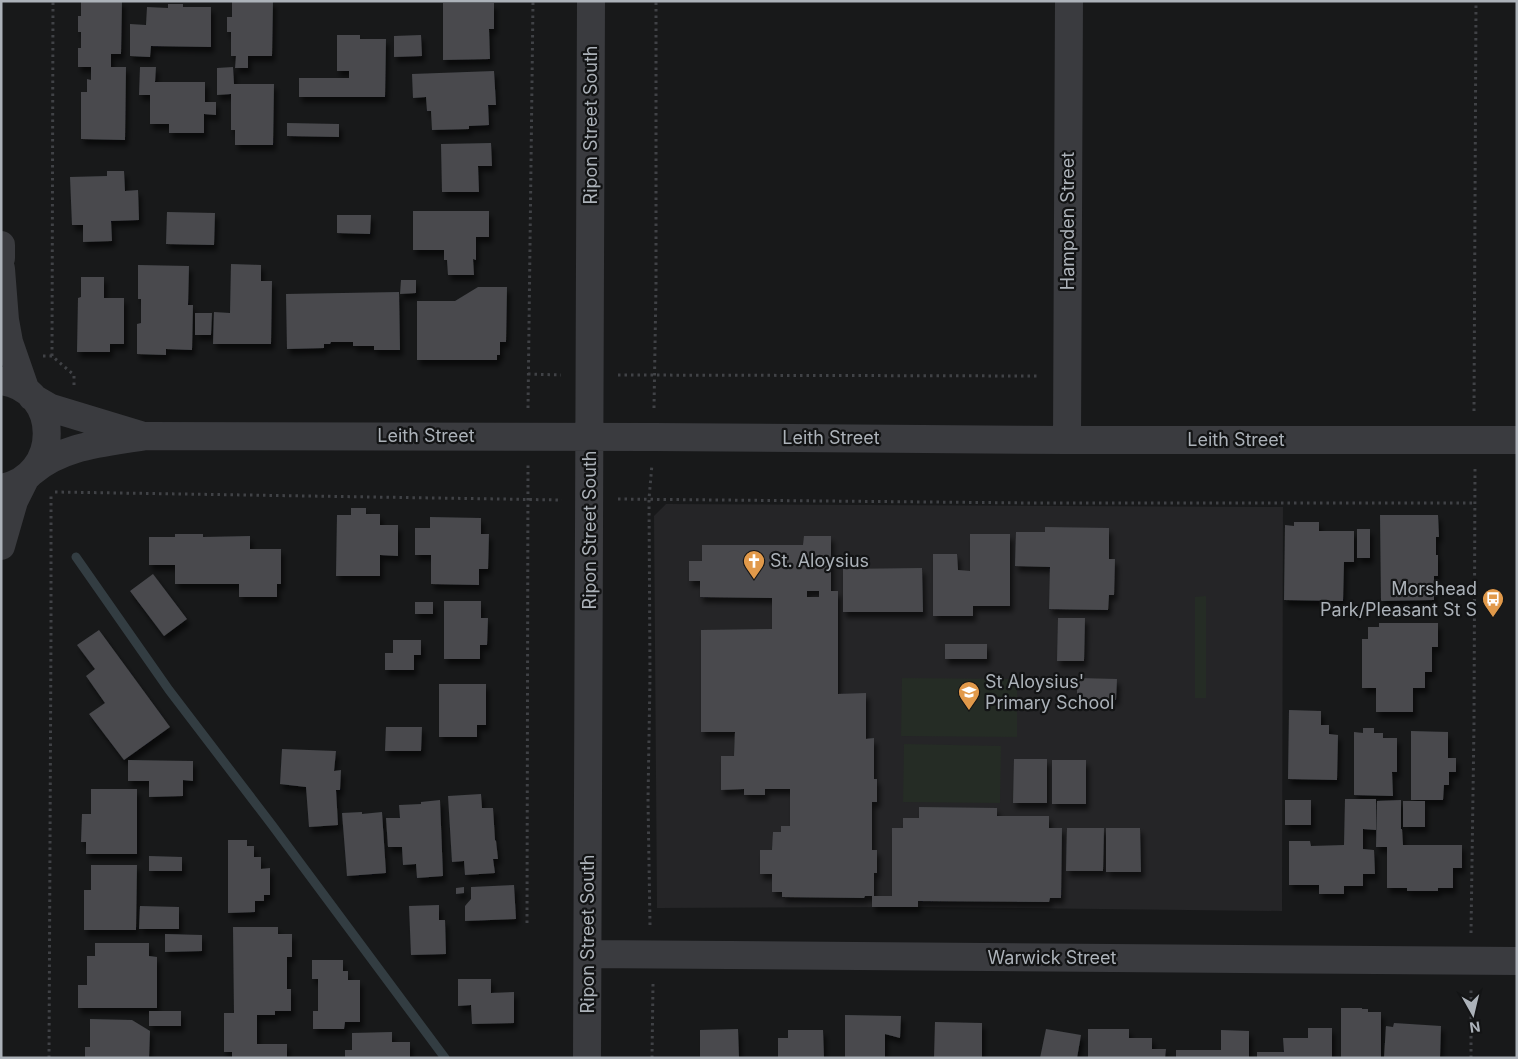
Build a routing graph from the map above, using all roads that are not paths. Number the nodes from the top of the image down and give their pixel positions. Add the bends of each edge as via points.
1 (591, 1) edge
2 (1069, 1) edge
3 (1, 245) edge
4 (1, 258) edge
5 (1, 268) edge
6 (20, 390) edge
7 (146, 436) junction
8 (590, 437) junction
9 (1067, 440) junction
10 (1517, 440) edge
11 (29, 475) junction
12 (1, 488) edge
13 (1, 546) edge
14 (588, 954) junction
15 (1517, 961) edge
16 (587, 1058) edge

1 - 8 street, Ripon Street South
2 - 9 street, Hampden Street
3 - 4 street
5 - 6 street via 5,320
6 - 7 street, Leith Street via 51,408
6 - 11 street via 37,402 47,428 43,455
7 - 8 street, Leith Street
7 - 11 street, Leith Street via 63,453 42,463
8 - 9 street, Leith Street
8 - 14 street, Ripon Street South
9 - 10 street, Leith Street
11 - 12 street, Leith Street
11 - 13 street via 14,501
14 - 15 street, Warwick Street
14 - 16 street, Ripon Street South

